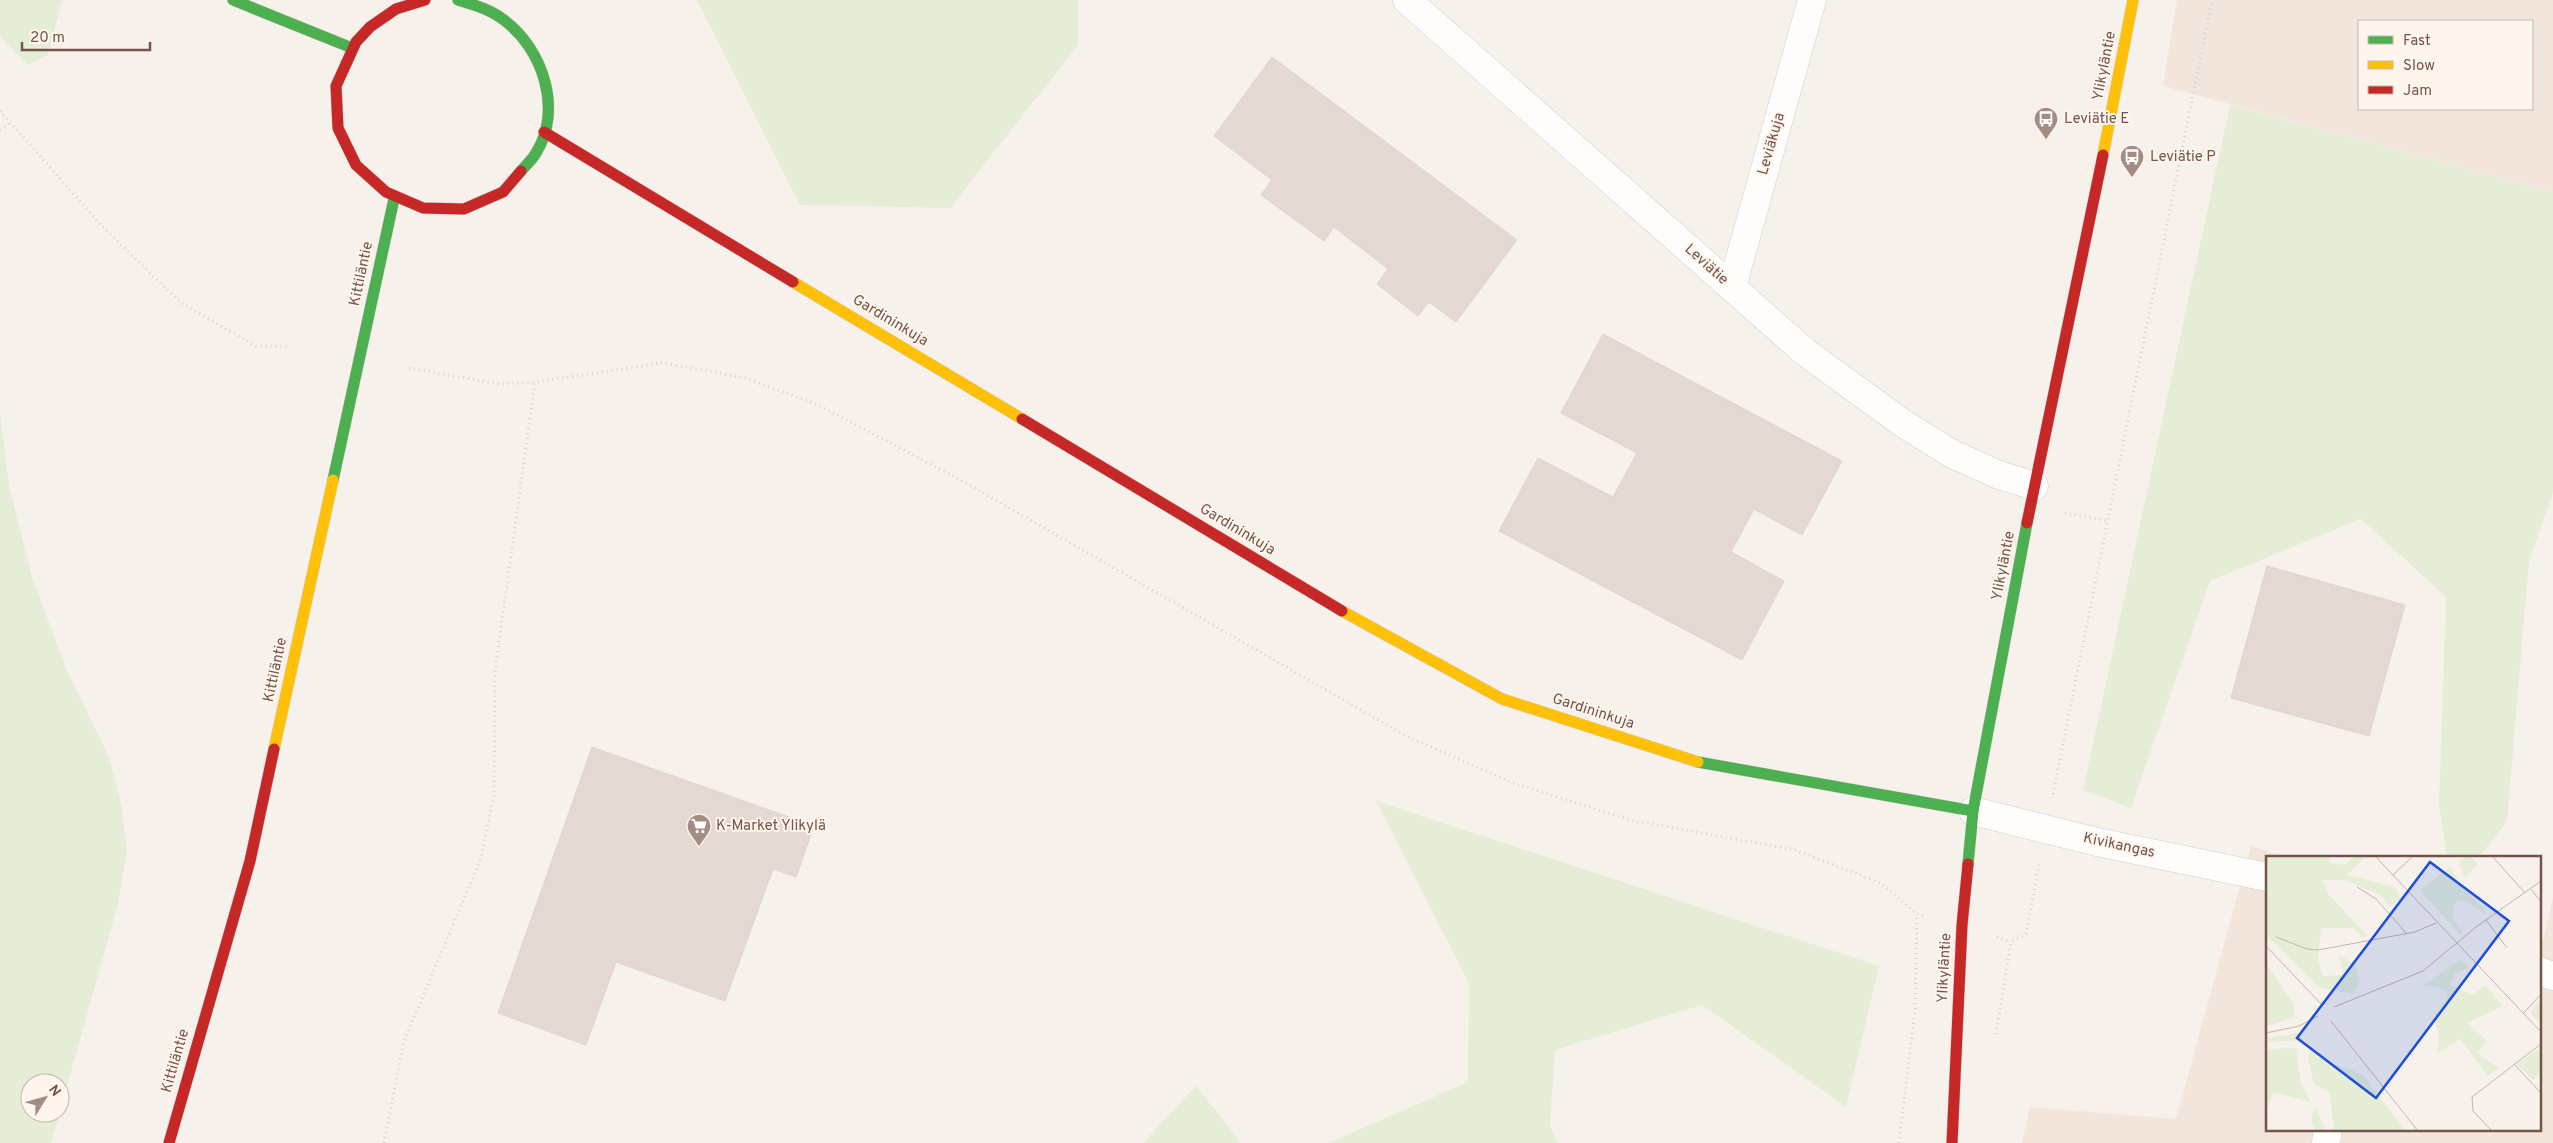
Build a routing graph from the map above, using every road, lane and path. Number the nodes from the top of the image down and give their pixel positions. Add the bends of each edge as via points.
1 (233, 0) edge
2 (425, 0) edge
3 (458, 0) edge
4 (1407, 0) edge
5 (1812, 0) edge
6 (2132, 0) edge
7 (2212, 0) edge
8 (480, 3) edge
9 (352, 48) junction
10 (0, 110) edge
11 (10, 123) junction
12 (0, 130) edge
13 (544, 132) junction
14 (394, 199) junction
15 (1732, 287) junction
16 (289, 347) dead end
17 (409, 368) dead end
18 (535, 382) junction
19 (2032, 496) junction
20 (2108, 521) junction
21 (1973, 811) junction
22 (2046, 828) junction
23 (2266, 877) edge
24 (1917, 914) junction
25 (1962, 925) junction
26 (2011, 942) junction
27 (2540, 971) edge
28 (2553, 976) edge
29 (1995, 1038) dead end
30 (2328, 1130) edge
31 (168, 1143) edge
32 (384, 1143) edge
33 (1899, 1143) edge
34 (1952, 1143) edge
35 (2326, 1143) edge

1 - 9 main road
2 - 9 main road via 408,4 382,17
3 - 8 main road
4 - 15 street, Leviätie
5 - 15 street, Leviäkuja
6 - 19 main road, Ylikyläntie
7 - 20 path
8 - 13 main road via 507,21 536,56 548,101
9 - 14 main road via 344,64 336,98 340,133 360,171 379,190
10 - 11 path
11 - 12 path
11 - 16 path via 101,225 182,303 256,346
13 - 14 main road via 539,148 520,176 485,201 444,210
13 - 21 main road, Gardininkuja via 1352,617 1502,698 1699,762
14 - 31 main road, Kittiläntie via 250,861
15 - 19 street, Leviätie via 1805,352 1901,422 1952,454 1999,475
17 - 18 path via 500,384
18 - 24 path via 662,363 742,377 818,405 959,479 1408,737 1513,783 1631,820 1795,850 1881,883
18 - 32 path via 495,672 494,796 480,861 404,1041
19 - 20 path
19 - 21 main road, Ylikyläntie
20 - 22 path
21 - 22 street, Kivikangas
21 - 25 main road, Ylikyläntie
22 - 23 street, Kivikangas via 2097,842
22 - 26 path via 2026,934
24 - 25 path
24 - 33 path via 1916,1010
25 - 26 path
25 - 34 main road, Ylikyläntie
26 - 29 path
27 - 28 street
30 - 35 street

